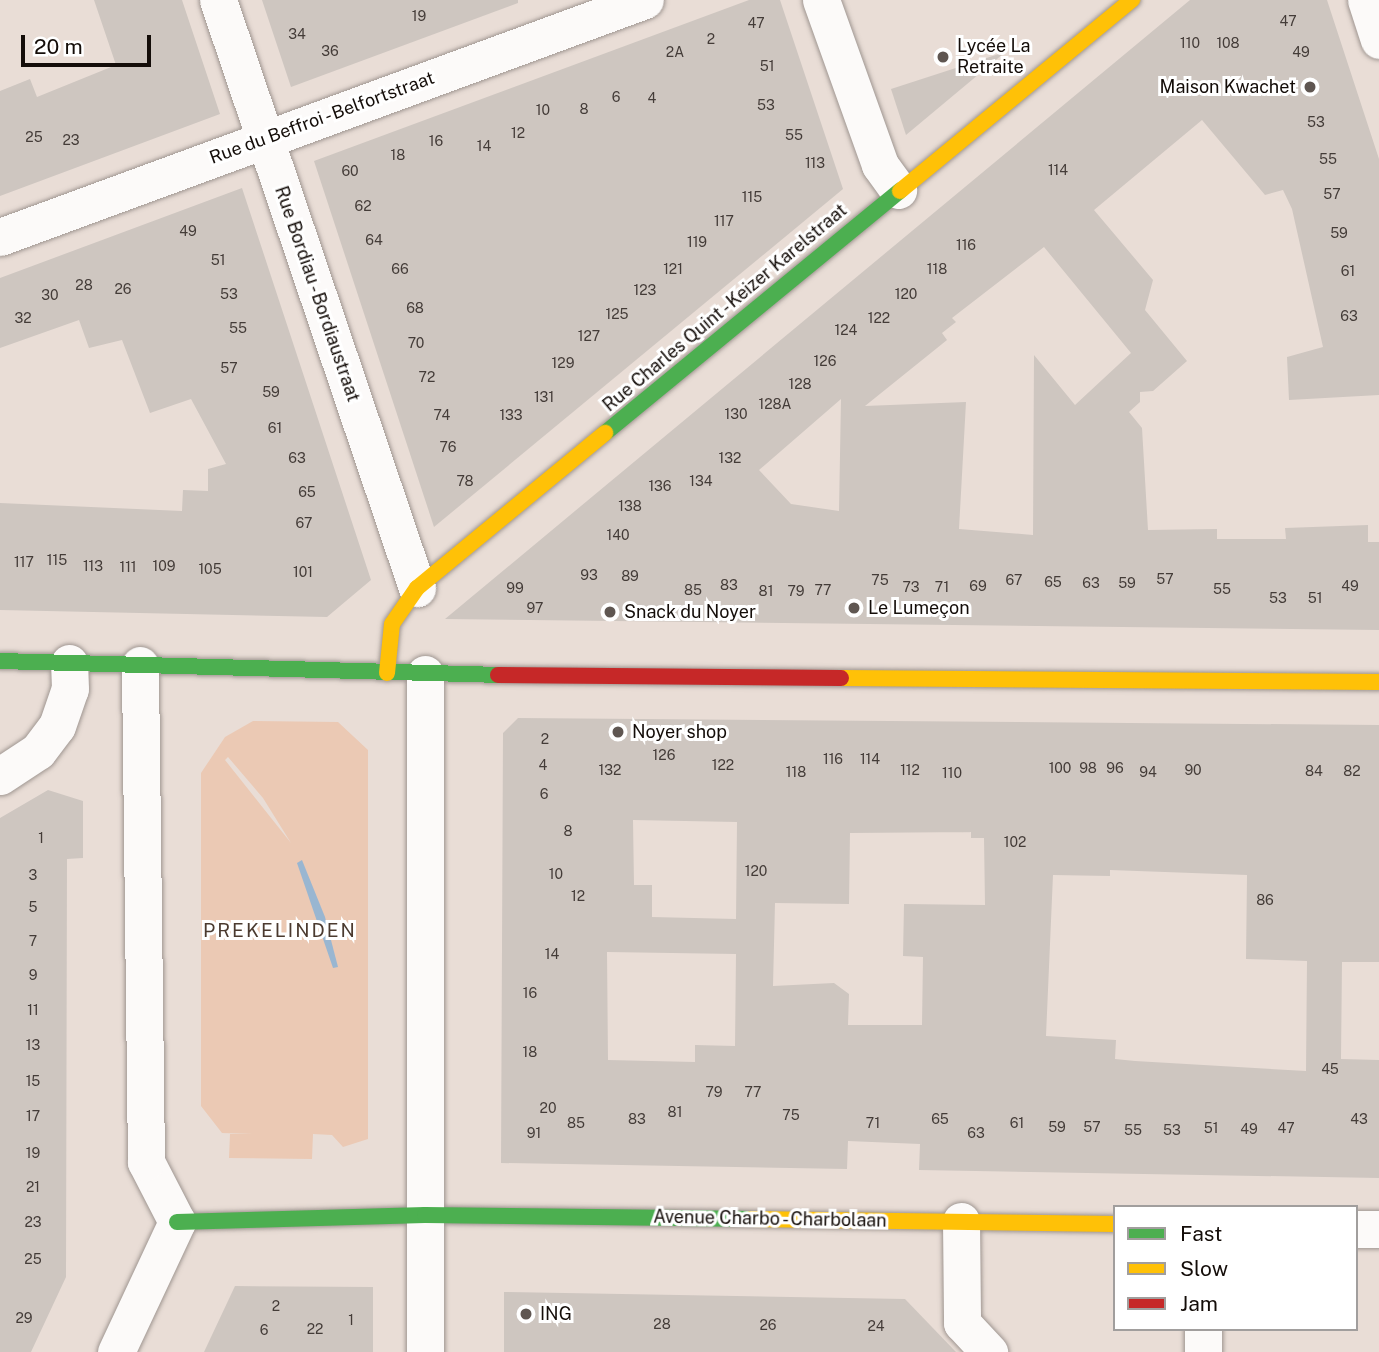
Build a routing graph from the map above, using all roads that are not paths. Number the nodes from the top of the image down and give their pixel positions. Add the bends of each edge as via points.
1 (219, 0) edge
2 (645, 0) edge
3 (821, 0) edge
4 (1132, 0) edge
5 (1366, 0) edge
6 (1379, 40) edge
7 (264, 138) junction
8 (898, 190) junction
9 (0, 237) edge
10 (417, 588) junction
11 (0, 661) edge
12 (69, 663) junction
13 (140, 665) junction
14 (387, 673) junction
15 (425, 674) junction
16 (1379, 682) edge
17 (0, 776) edge
18 (425, 1215) junction
19 (961, 1221) junction
20 (177, 1222) junction
21 (1113, 1224) edge
22 (1358, 1229) edge
23 (1379, 1229) edge
24 (1203, 1331) edge
25 (116, 1352) edge
26 (425, 1352) edge
27 (989, 1352) edge
28 (1203, 1352) edge

1 - 7 street, Rue Bordiau - Bordiaustraat
2 - 7 street, Rue du Beffroi - Belfortstraat
3 - 8 street via 880,165
4 - 8 street, Rue Charles Quint - Keizer Karelstraat
5 - 6 street
7 - 9 street, Rue du Beffroi - Belfortstraat
7 - 10 street, Rue Bordiau - Bordiaustraat
8 - 10 street, Rue Charles Quint - Keizer Karelstraat
10 - 14 street, Rue Charles Quint - Keizer Karelstraat via 392,624
11 - 12 street
12 - 13 street
12 - 17 street via 70,689 57,726 38,751
13 - 14 street
13 - 20 street via 146,1163
14 - 15 street
15 - 16 street
15 - 18 street
18 - 19 street, Avenue Charbo - Charbolaan
18 - 20 street, Avenue Charbo - Charbolaan
18 - 26 street
19 - 21 street, Avenue Charbo - Charbolaan
19 - 27 street via 962,1323
20 - 25 street
22 - 23 street
24 - 28 street

